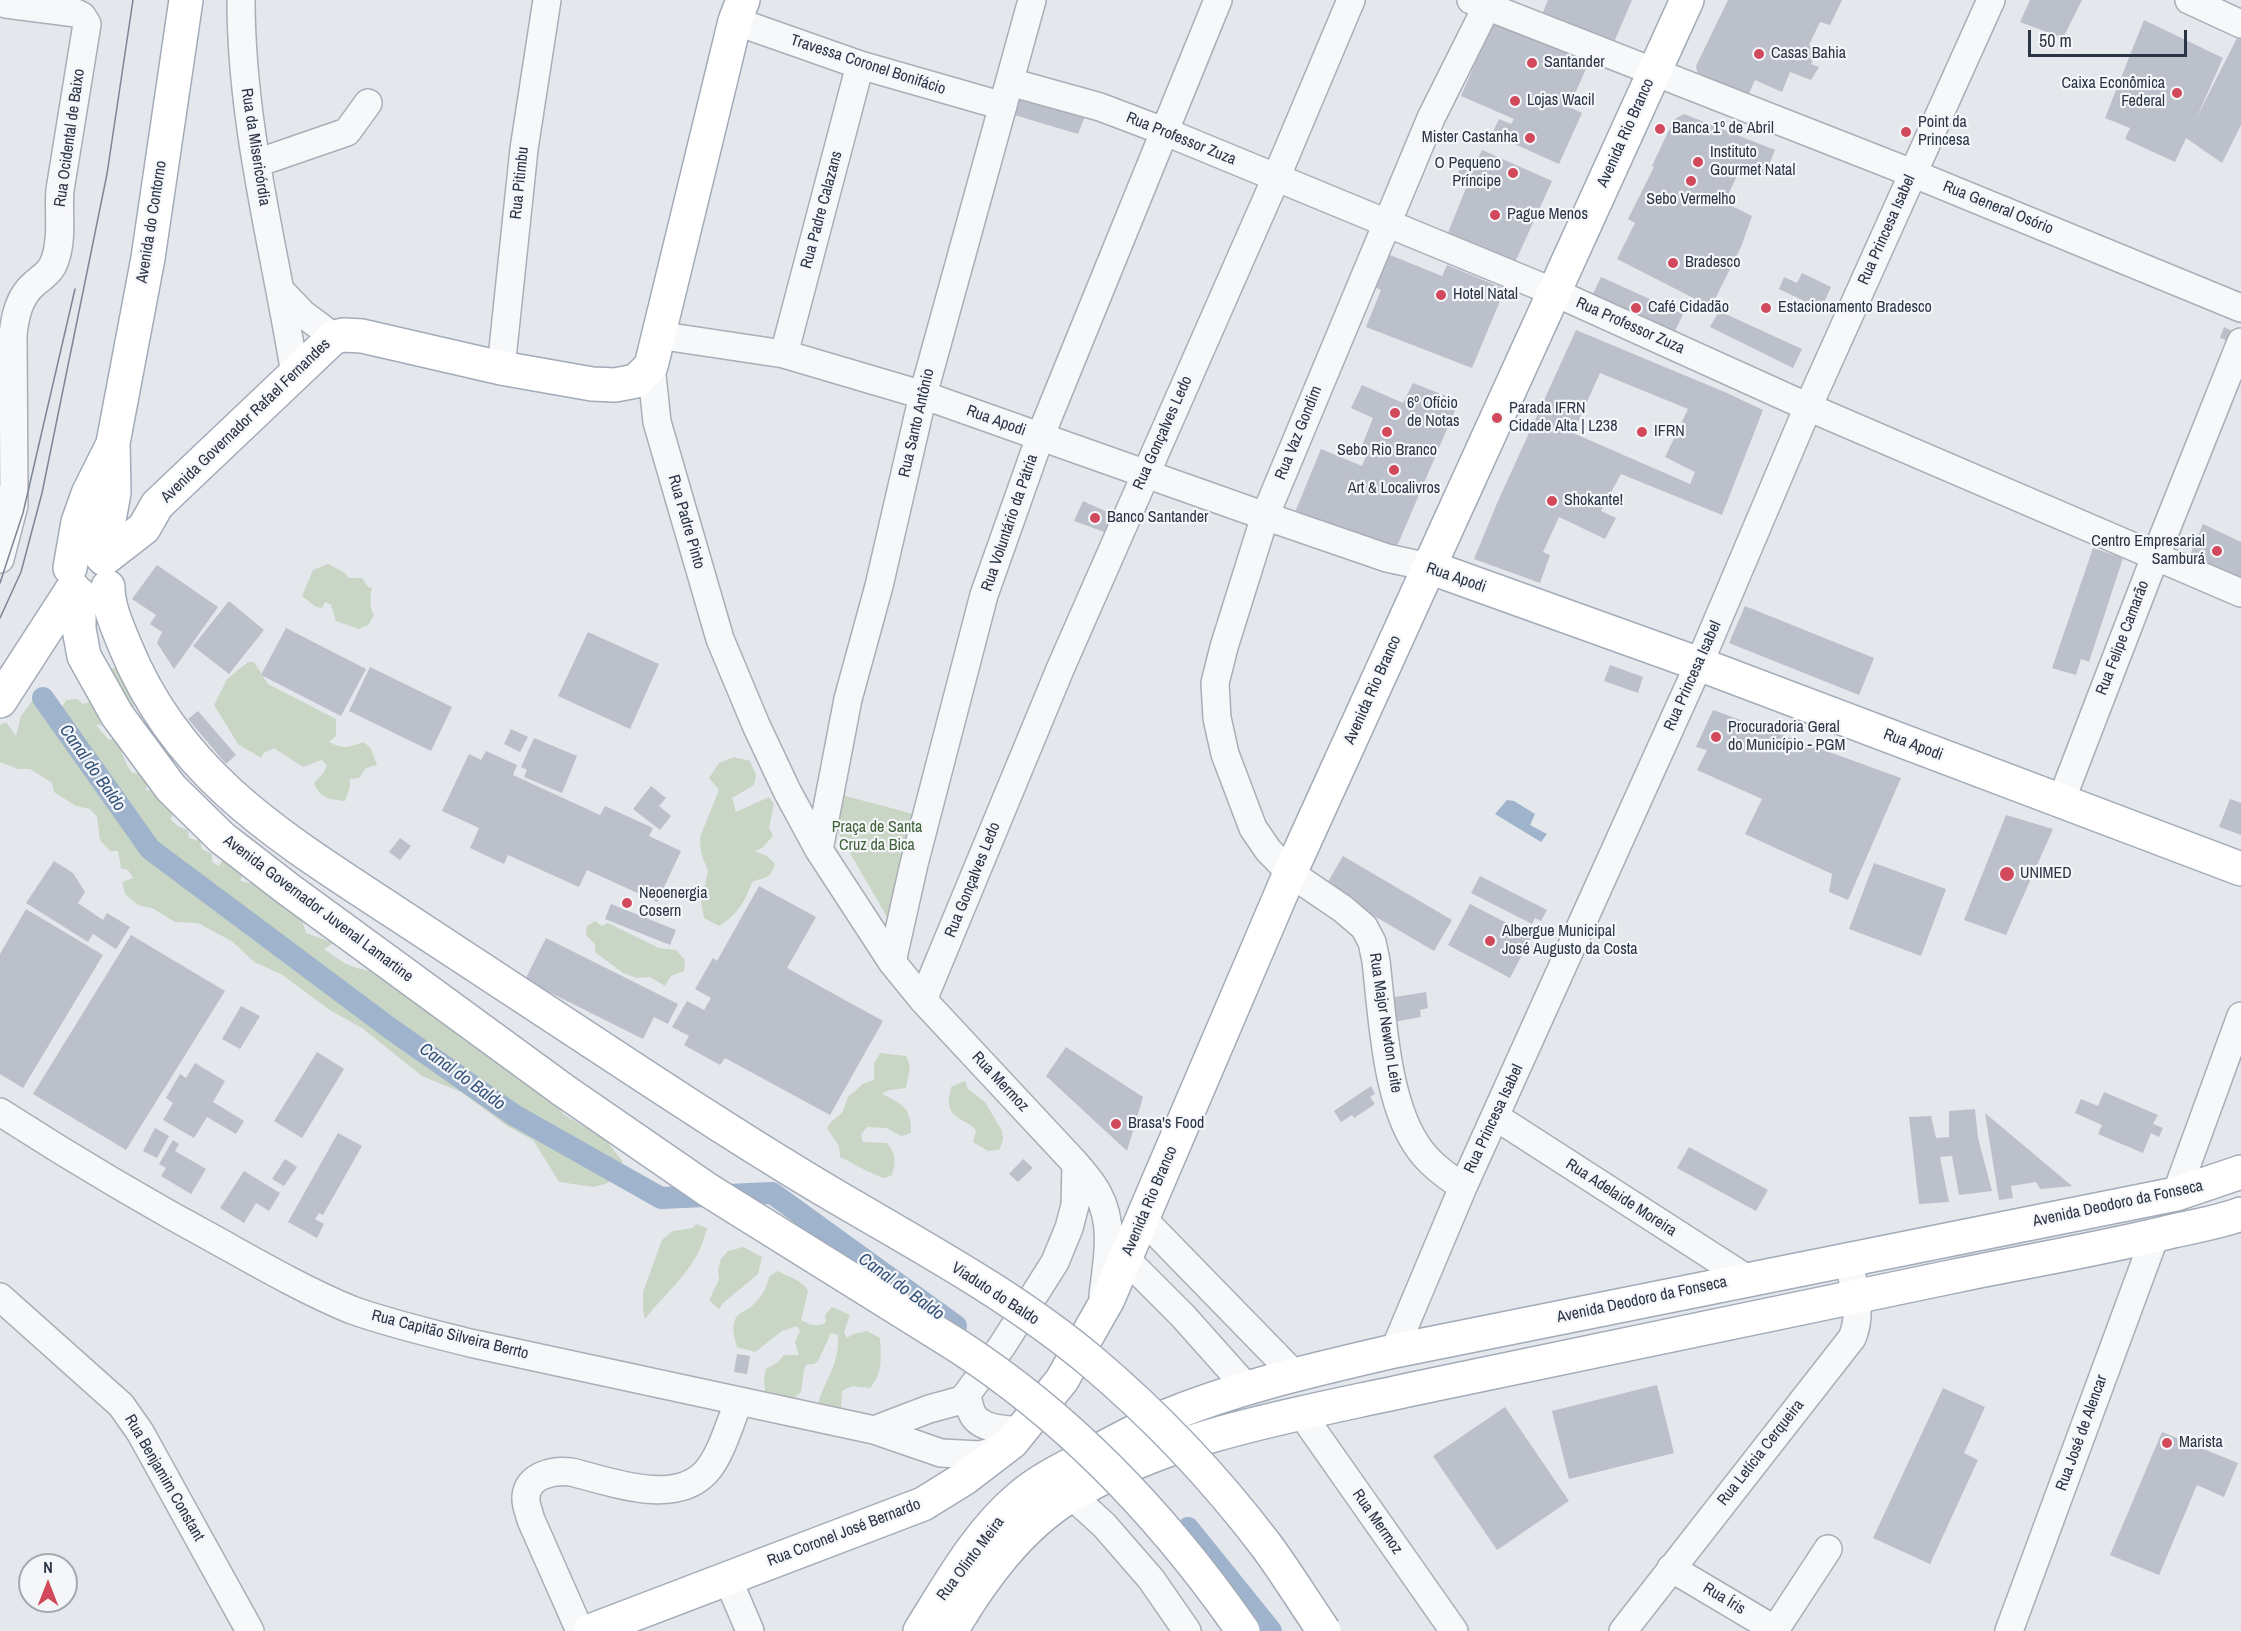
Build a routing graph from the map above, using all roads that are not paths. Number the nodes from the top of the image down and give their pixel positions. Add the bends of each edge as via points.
1 (186, 0) edge
2 (241, 0) edge
3 (548, 0) edge
4 (1032, 0) edge
5 (1218, 0) edge
6 (1351, 0) edge
7 (1687, 0) edge
8 (1991, 0) edge
9 (2189, 0) edge
10 (1483, 2) edge
11 (6, 4) dead end
12 (739, 10) edge
13 (2241, 24) edge
14 (860, 65) junction
15 (1653, 72) junction
16 (1006, 94) junction
17 (368, 103) dead end
18 (1166, 132) junction
19 (257, 163) junction
20 (1912, 173) junction
21 (1276, 178) junction
22 (1386, 223) junction
23 (282, 292) junction
24 (1554, 292) junction
25 (2241, 308) edge
26 (334, 337) junction
27 (2241, 342) edge
28 (654, 351) junction
29 (784, 354) junction
30 (501, 368) junction
31 (295, 374) junction
32 (923, 395) junction
33 (1808, 407) junction
34 (1040, 437) junction
35 (113, 443) junction
36 (1145, 474) junction
37 (114, 493) junction
38 (7, 502) edge
39 (154, 510) junction
40 (1265, 516) junction
41 (2155, 556) junction
42 (0, 559) edge
43 (1429, 567) junction
44 (89, 575) junction
45 (2241, 593) edge
46 (1699, 664) junction
47 (0, 701) edge
48 (2061, 801) junction
49 (819, 850) junction
50 (2241, 869) edge
51 (1290, 873) junction
52 (892, 962) junction
53 (923, 1000) junction
54 (2241, 1016) edge
55 (0, 1112) edge
56 (1496, 1117) junction
57 (1076, 1164) junction
58 (2241, 1172) edge
59 (1463, 1187) junction
60 (2176, 1194) junction
61 (2241, 1214) edge
62 (1143, 1219) junction
63 (2030, 1223) junction
64 (2155, 1236) junction
65 (1126, 1259) junction
66 (1848, 1260) junction
67 (2031, 1261) junction
68 (1746, 1278) junction
69 (1213, 1291) junction
70 (0, 1297) edge
71 (1856, 1297) junction
72 (1643, 1300) junction
73 (1100, 1314) junction
74 (1183, 1316) junction
75 (1652, 1338) junction
76 (1394, 1351) junction
77 (1294, 1374) junction
78 (1062, 1380) joint
79 (1248, 1389) junction
80 (964, 1397) junction
81 (739, 1401) junction
82 (1301, 1413) junction
83 (874, 1430) junction
84 (1013, 1439) junction
85 (1064, 1483) junction
86 (1828, 1549) dead end
87 (1671, 1568) junction
88 (728, 1577) junction
89 (1776, 1630) edge
90 (250, 1631) edge
91 (580, 1631) edge
92 (590, 1631) edge
93 (750, 1631) edge
94 (920, 1631) edge
95 (951, 1631) edge
96 (1187, 1631) edge
97 (1243, 1631) edge
98 (1324, 1631) edge
99 (1454, 1631) edge
100 (1623, 1631) edge
101 (2009, 1631) edge

1 - 35 main road, Avenida do Contorno via 148,258
2 - 19 street, Rua da Misericórdia via 247,112
3 - 30 street, Rua Pitimbu via 524,149
4 - 16 street, Rua Santo Antônio
5 - 18 street, Rua Voluntário da Pátria
6 - 21 street, Rua Gonçalves Ledo
7 - 15 main road, Avenida Rio Branco
8 - 20 street, Rua Princesa Isabel
9 - 13 street
10 - 15 street, Rua General Osório
10 - 22 street, Rua Vaz Gondim
11 - 38 street, Rua Ocidental de Baixo via 75,13 87,24 60,190 55,260 46,275 22,298 15,316
12 - 14 street, Travessa Coronel Bonifácio
12 - 28 main road, Rua Padre Pinto
14 - 16 street, Travessa Coronel Bonifácio
14 - 29 street, Rua Padre Calazans
15 - 20 street, Rua General Osório
15 - 24 main road, Avenida Rio Branco
16 - 18 street, Rua Professor Zuza via 1100,107
16 - 32 street, Rua Santo Antônio
17 - 19 street via 347,132
18 - 21 street, Rua Professor Zuza
18 - 34 street, Rua Voluntário da Pátria
19 - 23 street, Rua da Misericórdia
20 - 25 street, Rua General Osório
20 - 33 street, Rua Princesa Isabel
21 - 22 street, Rua Professor Zuza
21 - 36 street, Rua Gonçalves Ledo
22 - 24 street, Rua Professor Zuza
22 - 40 street, Rua Vaz Gondim
23 - 26 street
23 - 31 street, Rua da Misericórdia
24 - 33 street, Rua Professor Zuza
24 - 43 main road, Avenida Rio Branco
26 - 30 main road, Avenida Governador Rafael Fernandes via 362,336
26 - 31 main road, Avenida Governador Rafael Fernandes
27 - 41 street, Rua Felipe Camarão
28 - 29 street, Rua Apodi
28 - 30 main road, Avenida Governador Rafael Fernandes via 636,381 615,385
28 - 49 street, Rua Padre Pinto via 657,422 720,639 756,725
29 - 32 street, Rua Apodi
31 - 39 main road, Avenida Governador Rafael Fernandes
32 - 34 street, Rua Apodi
32 - 49 street, Rua Santo Antônio via 879,586 848,699
33 - 41 street, Rua Professor Zuza
33 - 46 street, Rua Princesa Isabel
34 - 36 street, Rua Apodi
34 - 52 street, Rua Voluntário da Pátria via 984,595
35 - 37 main road, Avenida do Contorno
35 - 44 main road, Avenida do Contorno via 78,522
36 - 40 street, Rua Apodi
36 - 53 street, Rua Gonçalves Ledo
37 - 39 main road via 128,508
37 - 44 main road, Avenida do Contorno
38 - 42 street
39 - 44 main road, Avenida Governador Rafael Fernandes via 144,528
40 - 43 street, Rua Apodi via 1388,558
40 - 51 street, Rua Vaz Gondim via 1215,683 1216,718 1253,828
41 - 45 street, Rua Professor Zuza
41 - 48 street, Rua Felipe Camarão
43 - 46 main road, Rua Apodi
43 - 51 main road, Avenida Rio Branco
44 - 47 main road, Avenida Governador Rafael Fernandes
44 - 97 main road, Avenida Governador Juvenal Lamartine, bridge via 79,629 84,656 117,715 171,788 222,838 563,1090 708,1190 958,1346 1030,1396 1103,1463 1167,1530
44 - 98 main road, Viaduto do Baldo, bridge via 108,600 147,692 171,730 221,787 257,818 591,1041 760,1150 986,1287 1090,1360 1150,1414 1210,1478 1265,1545
46 - 48 main road, Rua Apodi
46 - 56 street, Rua Princesa Isabel
48 - 50 main road, Rua Apodi
49 - 52 street, Rua Padre Pinto
51 - 59 street, Rua Major Newton Leite via 1364,927 1376,961 1398,1108 1417,1146
51 - 62 main road, Avenida Rio Branco
52 - 53 street, Rua Padre Pinto
53 - 57 street, Rua Mermoz
54 - 60 street
55 - 81 street, Rua Capitão Silveira Berrto via 158,1209 352,1309 470,1343
56 - 59 street, Rua Princesa Isabel
56 - 68 street, Rua Adelaide Moreira
57 - 73 street, Rua Mermoz via 1098,1193 1106,1213 1109,1237
57 - 80 street via 1075,1205 1055,1262 1002,1346
58 - 60 main road, Avenida Deodoro da Fonseca
59 - 76 street, Rua Princesa Isabel
60 - 63 main road, Avenida Deodoro da Fonseca
61 - 64 main road
62 - 65 main road, Avenida Rio Branco
62 - 69 street
63 - 66 main road, Avenida Deodoro da Fonseca
63 - 67 main road via 2016,1238 2015,1247
64 - 67 main road
64 - 101 street, Rua José de Alencar
65 - 73 main road, Avenida Rio Branco
65 - 74 street
66 - 68 main road, Avenida Deodoro da Fonseca
66 - 71 street, Rua Letícia Cerqueira
67 - 71 main road
68 - 72 main road, Avenida Deodoro da Fonseca
69 - 74 street
69 - 77 street
70 - 90 street, Rua Benjamim Constant via 121,1405 140,1432
71 - 75 main road
71 - 87 street, Rua Letícia Cerqueira via 1858,1318 1852,1338
72 - 75 main road
72 - 76 main road, Avenida Deodoro da Fonseca
73 - 78 main road, Avenida Rio Branco
74 - 79 street
75 - 82 main road
76 - 77 main road, Avenida Deodoro da Fonseca
77 - 79 main road, Avenida Deodoro da Fonseca
78 - 84 main road, Rua Coronel José Bernardo
79 - 85 main road, Avenida Deodoro da Fonseca via 1167,1417
80 - 83 street
80 - 84 street via 979,1421
81 - 83 street, Rua Capitão Silveira Berrto
81 - 91 street via 713,1462 692,1483 661,1491 645,1490 560,1471 539,1477 529,1488 526,1503 531,1520
82 - 85 main road via 1193,1441 1126,1466
82 - 99 street, Rua Mermoz
83 - 84 street, Rua Capitão Silveira Berrto via 941,1452 980,1455
84 - 88 main road, Rua Coronel José Bernardo via 965,1478 923,1504
85 - 94 main road, Rua Olinto Meira via 1020,1497 986,1533
85 - 95 main road, Rua Olinto Meira via 998,1562
85 - 96 street via 1151,1579
86 - 89 street
87 - 89 street, Rua Íris
87 - 100 street, Rua Letícia Cerqueira
88 - 92 main road, Rua Coronel José Bernardo
88 - 93 street

